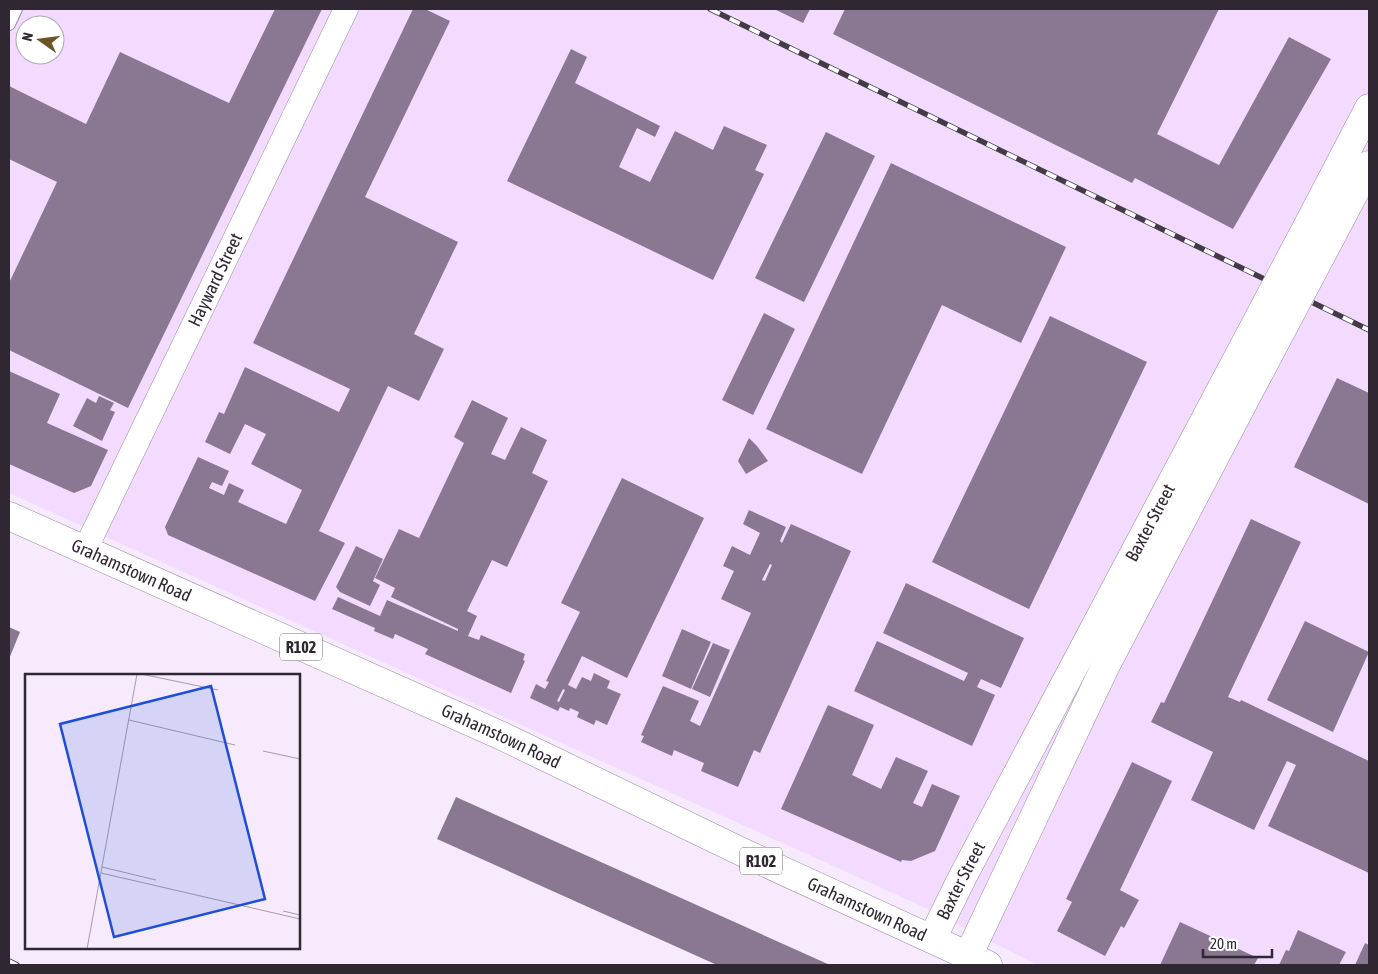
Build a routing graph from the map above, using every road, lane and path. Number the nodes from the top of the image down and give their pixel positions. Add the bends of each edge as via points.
1 (16, 9) edge
2 (346, 9) edge
3 (9, 24) edge
4 (1369, 108) edge
5 (1369, 165) edge
6 (1319, 231) junction
7 (9, 516) edge
8 (84, 550) junction
9 (932, 939) junction
10 (978, 961) edge

1 - 3 lane
2 - 8 street, Hayward Street
4 - 6 main road, Baxter Street
5 - 6 main road, Baxter Street
6 - 9 main road, Baxter Street, bridge via 1218,394
6 - 10 main road, Baxter Street, bridge via 1241,407 1104,667
7 - 8 main road, Grahamstown Road / R102
8 - 9 main road, Grahamstown Road / R102 via 510,740
9 - 10 main road, Grahamstown Road / R102

